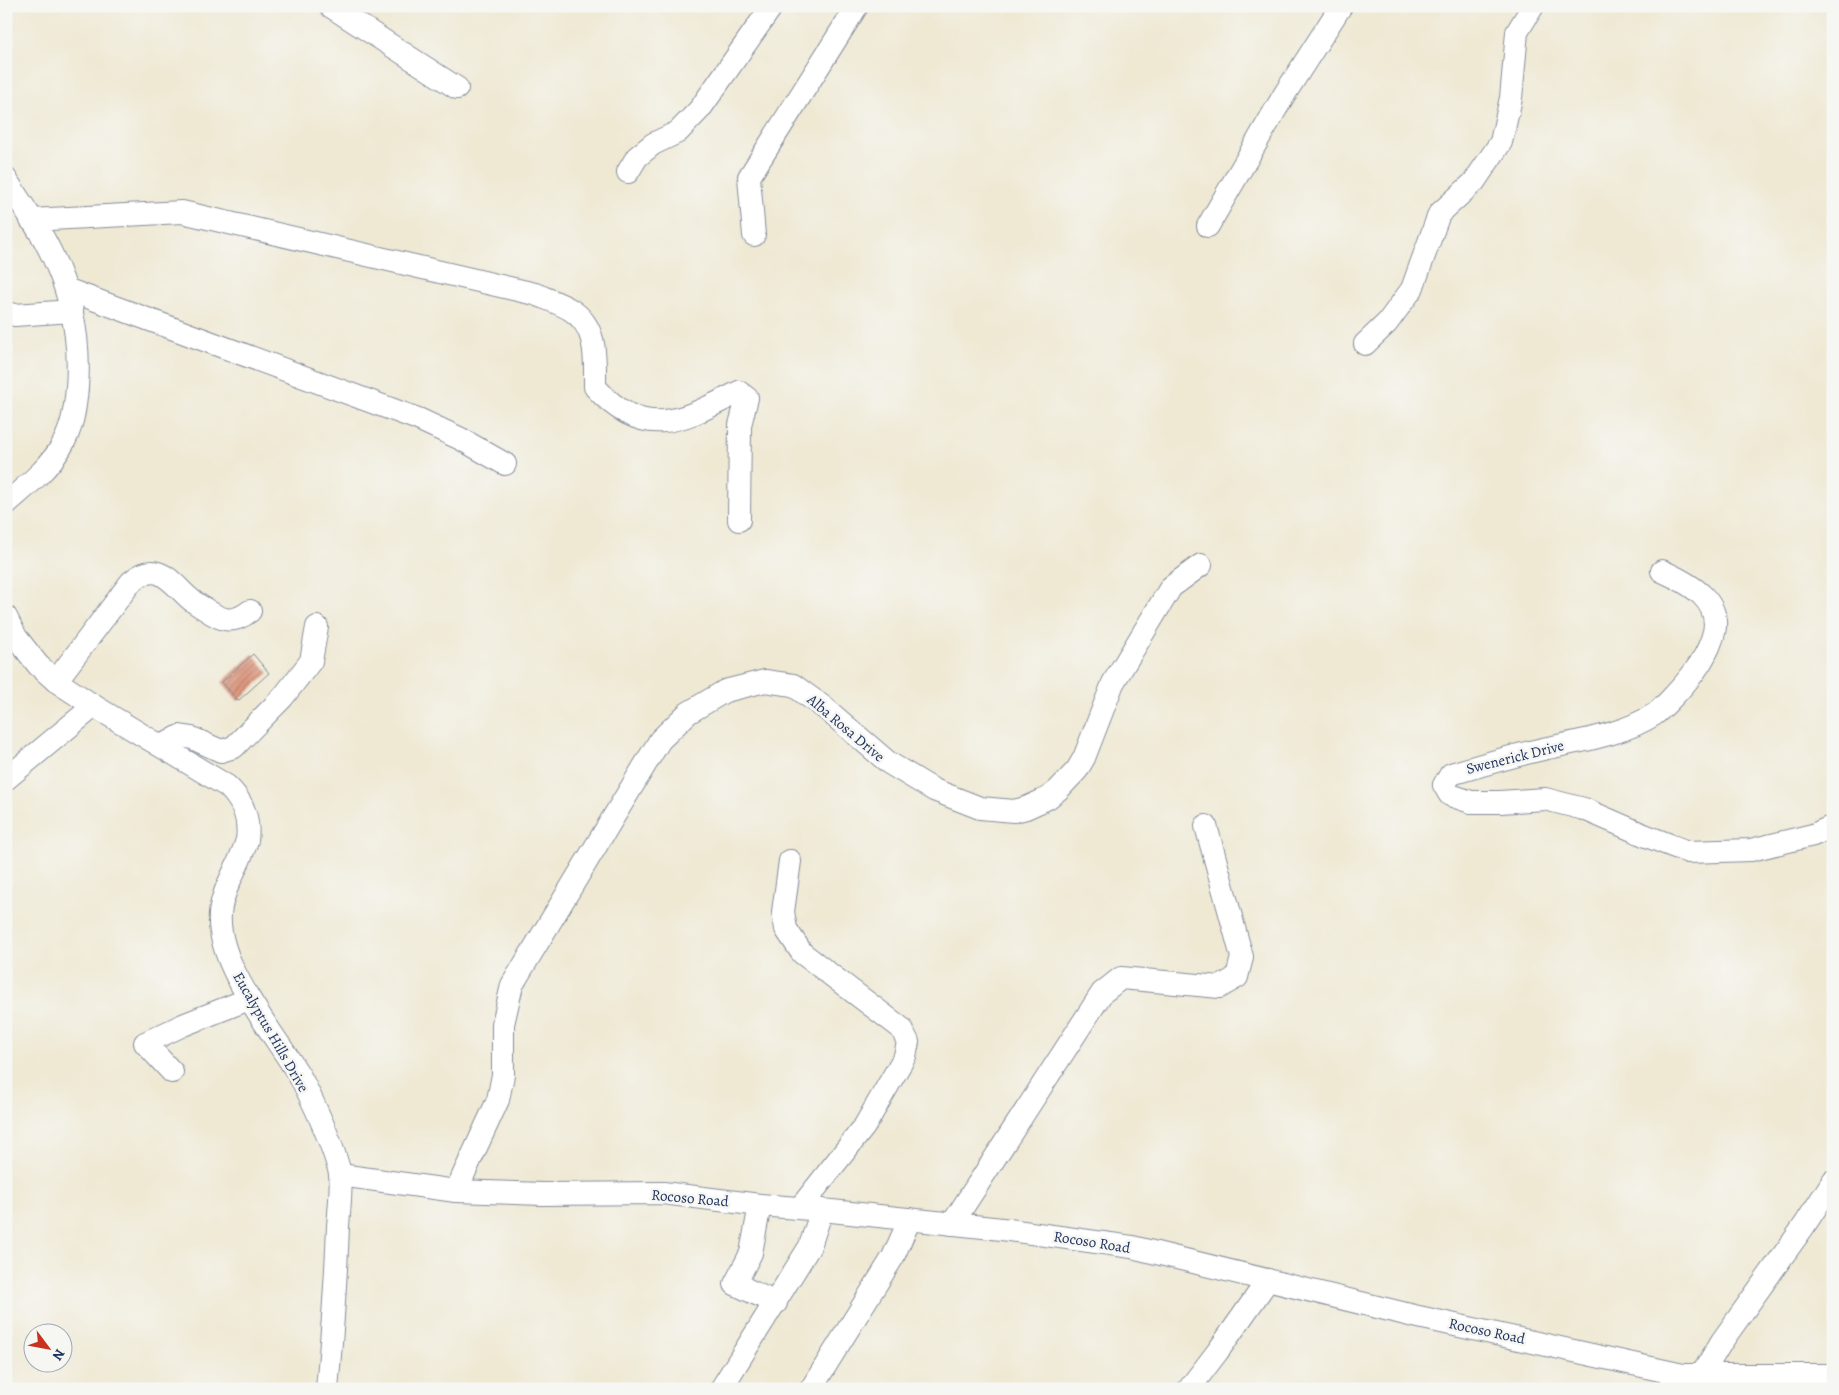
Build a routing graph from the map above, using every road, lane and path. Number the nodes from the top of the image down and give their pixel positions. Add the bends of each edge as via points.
1 (330, 6) edge
2 (772, 6) edge
3 (857, 6) edge
4 (1341, 6) edge
5 (1533, 6) edge
6 (457, 88) dead end
7 (628, 172) dead end
8 (6, 179) edge
9 (31, 220) junction
10 (1208, 226) dead end
11 (754, 235) dead end
12 (66, 289) junction
13 (72, 311) junction
14 (6, 313) edge
15 (1365, 344) dead end
16 (505, 464) dead end
17 (6, 504) edge
18 (738, 520) dead end
19 (1201, 565) dead end
20 (1662, 571) dead end
21 (250, 611) dead end
22 (6, 617) edge
23 (318, 627) dead end
24 (56, 681) junction
25 (94, 706) junction
26 (162, 746) junction
27 (6, 779) edge
28 (1206, 826) dead end
29 (1833, 826) edge
30 (790, 861) dead end
31 (250, 999) junction
32 (172, 1072) dead end
33 (340, 1175) junction
34 (1833, 1181) edge
35 (456, 1191) junction
36 (760, 1205) junction
37 (811, 1209) junction
38 (910, 1219) junction
39 (952, 1224) junction
40 (1268, 1280) junction
41 (776, 1303) junction
42 (1833, 1375) edge
43 (1701, 1376) junction
44 (327, 1389) edge
45 (721, 1389) edge
46 (811, 1389) edge
47 (1189, 1389) edge

1 - 6 street
2 - 7 street via 700,110 678,132 653,144 637,157
3 - 11 street via 748,177
4 - 10 street via 1284,95
5 - 15 street via 1517,32 1511,98 1501,142 1474,182 1439,214 1412,289
8 - 9 street
9 - 12 street via 45,241
9 - 18 street via 182,212 535,294 569,309 582,320 594,346 595,387 622,411 658,422 679,419 739,392 747,398 740,425
12 - 13 street
12 - 16 street via 418,418
13 - 14 street
13 - 17 street via 79,362 71,425 53,459
19 - 35 street, Alba Rosa Drive via 1171,587 1166,595 1113,683 1077,770 1058,790 1026,808 1014,811 980,808 934,790 889,763 826,708 793,685 764,680 725,691 688,713 660,740 512,985 503,1024 503,1075 498,1100
20 - 29 street, Swenerick Drive via 1695,588 1708,602 1715,618 1708,651 1678,691 1656,713 1633,726 1451,774 1444,786 1450,796 1471,802 1545,798 1584,809 1688,852 1752,850 1813,835
21 - 24 street via 242,617 220,619 189,598 168,577 157,573 143,574 131,582
22 - 24 street, Eucalyptus Hills Drive via 16,637 38,665
23 - 26 street via 311,661 283,697 234,747 221,751 180,736
24 - 25 street, Eucalyptus Hills Drive
25 - 26 street, Eucalyptus Hills Drive
25 - 27 street
26 - 31 street, Eucalyptus Hills Drive via 227,786 245,811 247,840 221,904 220,930 225,949
28 - 39 street via 1242,957 1237,977 1220,987 1121,978 1102,993
30 - 37 street via 783,912 786,930 802,953 901,1028 908,1042 905,1056 864,1127
31 - 32 street via 182,1025 145,1044
31 - 33 street, Eucalyptus Hills Drive via 302,1081 326,1132
33 - 35 street, Rocoso Road
33 - 44 street, Eucalyptus Hills Drive via 335,1310
34 - 43 street
35 - 36 street, Rocoso Road via 664,1193
36 - 37 street, Rocoso Road
36 - 41 street via 751,1253 735,1284
37 - 38 street, Rocoso Road
37 - 41 street via 810,1246
38 - 39 street, Rocoso Road
38 - 46 street via 893,1257
39 - 40 street, Rocoso Road via 1113,1244
40 - 43 street, Rocoso Road via 1414,1316 1683,1375
40 - 47 street
41 - 45 street
42 - 43 street, Rocoso Road

